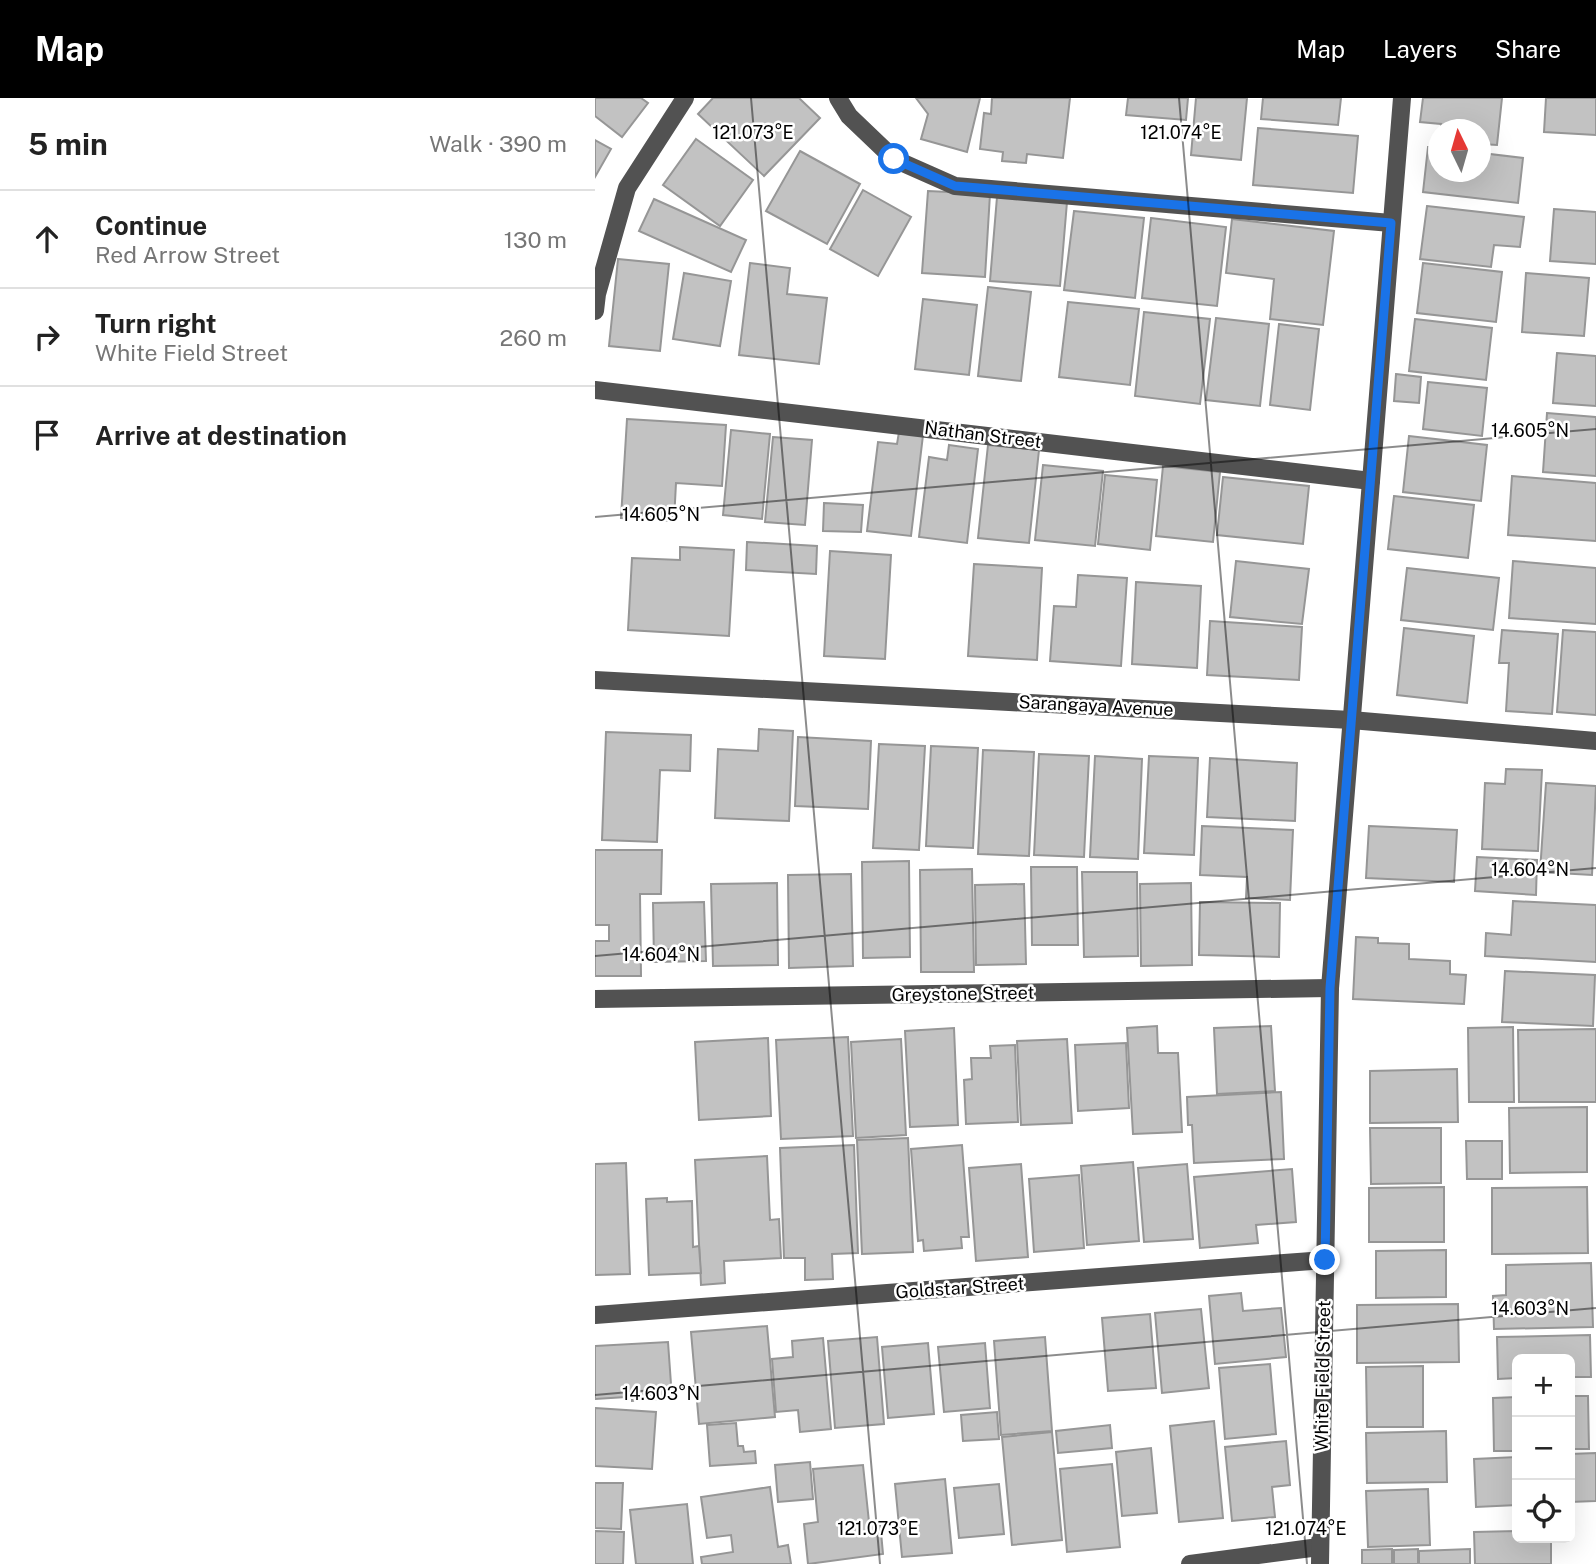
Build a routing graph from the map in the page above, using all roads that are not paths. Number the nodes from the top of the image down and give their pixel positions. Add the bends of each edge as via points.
1 (684, 98) edge
2 (838, 98) edge
3 (1402, 98) edge
4 (1391, 223) junction
5 (595, 312) edge
6 (595, 390) edge
7 (1371, 481) junction
8 (595, 680) edge
9 (1351, 720) junction
10 (1596, 741) edge
11 (1330, 988) junction
12 (595, 999) edge
13 (1325, 1260) junction
14 (595, 1315) edge
15 (1320, 1556) edge
16 (1190, 1564) edge

1 - 5 street via 627,188
2 - 4 street via 849,116 894,159 955,186
3 - 4 street, White Field Street
4 - 7 street, White Field Street
6 - 7 street, Nathan Street
7 - 9 street, White Field Street
8 - 9 street, Sarangaya Avenue
9 - 10 street, Sarangaya Avenue
9 - 11 street, White Field Street
11 - 12 street, Greystone Street
11 - 13 street, White Field Street
13 - 14 street, Goldstar Street
13 - 15 street, White Field Street
15 - 16 street

